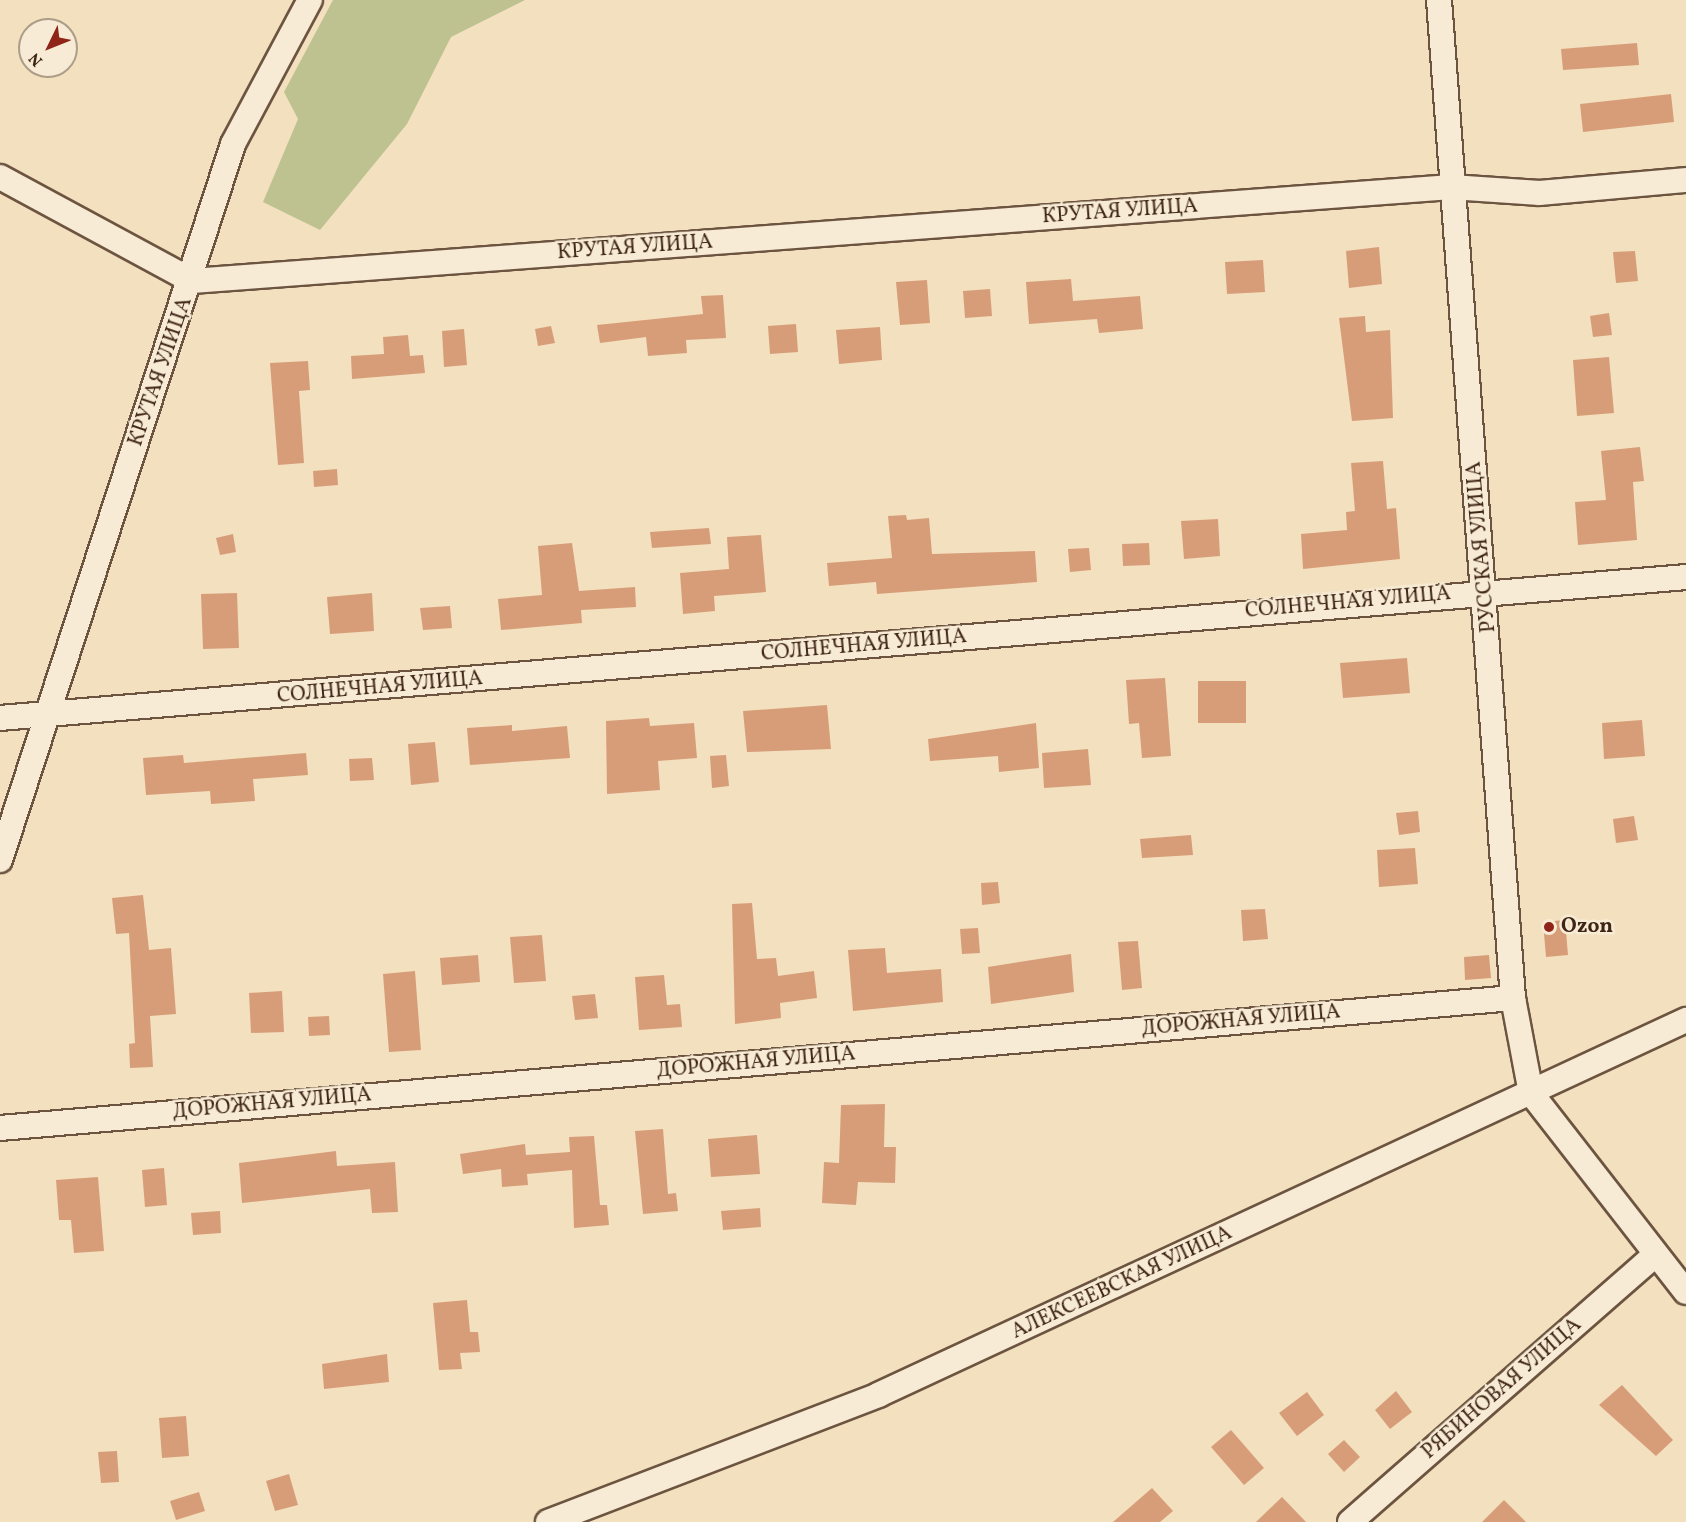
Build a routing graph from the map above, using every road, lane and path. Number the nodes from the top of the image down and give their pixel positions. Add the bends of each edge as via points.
1 (310, 0) edge
2 (1439, 0) edge
3 (0, 177) edge
4 (1686, 180) edge
5 (1451, 187) junction
6 (192, 281) junction
7 (1686, 577) edge
8 (1486, 591) junction
9 (0, 718) edge
10 (43, 718) junction
11 (0, 860) edge
12 (1513, 998) junction
13 (1686, 1020) edge
14 (1530, 1094) junction
15 (0, 1128) edge
16 (1654, 1256) junction
17 (1686, 1292) edge
18 (548, 1522) edge
19 (1350, 1522) edge

1 - 6 street via 233,144
2 - 5 street, РУССКАЯ УЛИЦА
3 - 6 street
4 - 5 street, КРУТАЯ УЛИЦА via 1540,193
5 - 6 street, КРУТАЯ УЛИЦА
5 - 8 street, РУССКАЯ УЛИЦА
6 - 10 street, КРУТАЯ УЛИЦА
7 - 8 street, СОЛНЕЧНАЯ УЛИЦА
8 - 10 street, СОЛНЕЧНАЯ УЛИЦА
8 - 12 street, РУССКАЯ УЛИЦА
9 - 10 street, СОЛНЕЧНАЯ УЛИЦА
10 - 11 street, КРУТАЯ УЛИЦА
12 - 14 street, РУССКАЯ УЛИЦА
12 - 15 street, ДОРОЖНАЯ УЛИЦА
13 - 14 street, АЛЕКСЕЕВСКАЯ УЛИЦА
14 - 16 street
14 - 18 street, АЛЕКСЕЕВСКАЯ УЛИЦА via 878,1395
16 - 17 street
16 - 19 street, РЯБИНОВАЯ УЛИЦА

